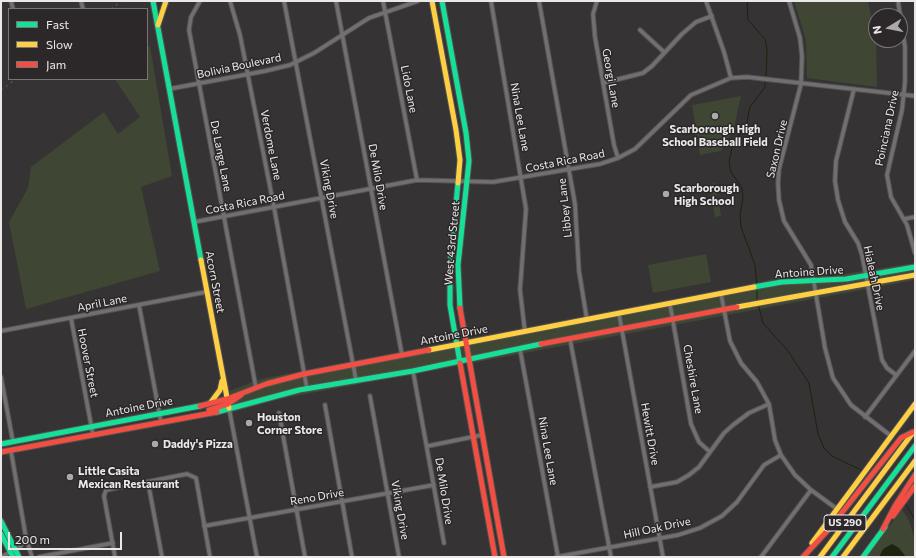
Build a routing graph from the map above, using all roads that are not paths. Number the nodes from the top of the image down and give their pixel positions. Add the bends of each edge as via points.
1 (152, 1) edge
2 (166, 1) edge
3 (200, 1) edge
4 (230, 1) edge
5 (284, 1) edge
6 (336, 1) edge
7 (383, 1) edge
8 (418, 1) edge
9 (432, 1) edge
10 (442, 1) edge
11 (491, 1) edge
12 (539, 1) edge
13 (596, 1) edge
14 (706, 1) edge
15 (789, 1) edge
16 (898, 1) edge
17 (385, 11) junction
18 (712, 16) junction
19 (158, 25) junction
20 (640, 30) dead end
21 (342, 36) junction
22 (664, 52) junction
23 (296, 62) junction
24 (248, 75) junction
25 (730, 78) junction
26 (603, 83) junction
27 (198, 84) junction
28 (801, 84) junction
29 (169, 89) junction
30 (854, 89) junction
31 (459, 92) junction
32 (450, 94) junction
33 (904, 95) junction
34 (915, 96) edge
35 (618, 158) junction
36 (569, 170) junction
37 (522, 178) junction
38 (417, 180) junction
39 (458, 180) junction
40 (467, 180) junction
41 (371, 188) junction
42 (321, 198) junction
43 (274, 207) junction
44 (223, 216) junction
45 (915, 217) edge
46 (904, 219) junction
47 (194, 222) junction
48 (915, 253) edge
49 (450, 265) junction
50 (458, 265) junction
51 (915, 267) edge
52 (915, 275) edge
53 (866, 276) junction
54 (814, 281) junction
55 (867, 284) junction
56 (206, 292) junction
57 (816, 292) junction
58 (721, 294) junction
59 (139, 304) junction
60 (670, 304) junction
61 (724, 310) junction
62 (619, 314) junction
63 (71, 318) junction
64 (673, 319) junction
65 (587, 320) junction
66 (622, 329) junction
67 (1, 331) edge
68 (525, 332) junction
69 (570, 339) junction
70 (466, 343) junction
71 (456, 345) junction
72 (520, 349) junction
73 (915, 351) edge
74 (402, 355) junction
75 (469, 358) junction
76 (459, 360) junction
77 (353, 365) junction
78 (413, 370) junction
79 (304, 374) junction
80 (896, 375) junction
81 (1, 377) edge
82 (223, 378) junction
83 (356, 380) junction
84 (256, 388) junction
85 (307, 389) junction
86 (370, 396) dead end
87 (210, 403) junction
88 (228, 404) junction
89 (769, 404) junction
90 (915, 404) edge
91 (325, 405) dead end
92 (160, 413) junction
93 (279, 413) dead end
94 (865, 417) junction
95 (161, 422) junction
96 (91, 426) junction
97 (914, 431) edge
98 (93, 435) junction
99 (482, 435) junction
100 (891, 436) junction
101 (39, 437) junction
102 (473, 437) junction
103 (13, 442) junction
104 (1, 444) edge
105 (40, 445) junction
106 (428, 446) junction
107 (915, 446) edge
108 (11, 450) junction
109 (1, 452) edge
110 (710, 452) junction
111 (781, 455) junction
112 (915, 461) edge
113 (915, 475) edge
114 (148, 482) junction
115 (434, 485) junction
116 (915, 486) edge
117 (650, 487) junction
118 (811, 490) junction
119 (907, 492) junction
120 (387, 493) junction
121 (494, 501) junction
122 (342, 502) junction
123 (485, 503) junction
124 (837, 508) junction
125 (296, 510) junction
126 (250, 518) junction
127 (1, 521) edge
128 (204, 526) junction
129 (1, 534) edge
130 (26, 538) junction
131 (659, 538) junction
132 (113, 543) junction
133 (444, 543) dead end
134 (609, 547) junction
135 (13, 553) edge
136 (2, 557) edge
137 (19, 557) edge
138 (32, 557) edge
139 (38, 557) edge
140 (115, 557) edge
141 (162, 557) edge
142 (210, 557) edge
143 (257, 557) edge
144 (304, 557) edge
145 (352, 557) edge
146 (399, 557) edge
147 (495, 557) edge
148 (504, 557) edge
149 (557, 557) edge
150 (611, 557) edge
151 (663, 557) edge
152 (761, 557) edge
153 (803, 557) edge
154 (820, 557) edge
155 (832, 557) edge
156 (843, 557) edge
157 (863, 557) edge

1 - 19 main road, Acorn Street
2 - 19 main road
3 - 27 street, De Lange Lane via 191,17 189,30
4 - 24 street, Verdome Lane via 237,19
5 - 23 street, Viking Drive
6 - 21 street, De Milo Drive
7 - 17 street, Lido Lane
8 - 17 street, Bolivia Boulevard
9 - 32 main road, West 43rd Street
10 - 31 main road, West 43rd Street
11 - 37 street, Nina Lee Lane
12 - 36 street, Libbey Lane
13 - 26 street, Georgi Lane via 593,25
14 - 18 street
15 - 28 street, Saxon Drive via 800,38
16 - 33 street, Poinciana Drive via 905,46
17 - 21 street, Bolivia Boulevard
17 - 38 street, Lido Lane
18 - 22 street via 696,22
18 - 25 street
19 - 29 main road, Acorn Street
20 - 22 street
21 - 23 street, Bolivia Boulevard
21 - 41 street, De Milo Drive
22 - 26 street via 643,73
23 - 24 street, Bolivia Boulevard
23 - 42 street, Viking Drive
24 - 27 street, Bolivia Boulevard
24 - 43 street, Verdome Lane
25 - 28 street, Costa Rica Road
25 - 35 street, Costa Rica Road via 691,95 643,142
26 - 35 street, Georgi Lane
27 - 29 street, Bolivia Boulevard
27 - 44 street, De Lange Lane
28 - 30 street, Costa Rica Road
28 - 54 street, Saxon Drive via 779,169 779,200 784,221 811,265
29 - 47 main road, Acorn Street
30 - 33 street, Costa Rica Road
30 - 53 street, Hialeah Drive via 836,161 835,181 838,200 858,243
31 - 32 main road
31 - 40 main road, West 43rd Street via 469,161
32 - 39 main road, West 43rd Street via 458,147
33 - 34 street, Costa Rica Road
33 - 46 street, Poinciana Drive via 887,175 891,197
35 - 36 street, Costa Rica Road
36 - 37 street, Costa Rica Road
36 - 65 street, Libbey Lane via 575,204 581,292
37 - 40 street, Costa Rica Road via 493,182
37 - 68 street, Nina Lee Lane via 526,209 520,290
38 - 39 street, Costa Rica Road
38 - 41 street, Costa Rica Road
39 - 40 street, Costa Rica Road
39 - 49 main road, West 43rd Street
40 - 50 main road, West 43rd Street
41 - 42 street, Costa Rica Road
41 - 74 street, De Milo Drive
42 - 43 street, Costa Rica Road
42 - 77 street, Viking Drive
43 - 44 street, Costa Rica Road
43 - 79 street, Verdome Lane
44 - 47 street, Costa Rica Road
44 - 84 street, De Lange Lane
45 - 46 street
46 - 48 street, Poinciana Drive via 911,233
47 - 56 main road, Acorn Street
49 - 50 main road
49 - 71 main road, West 43rd Street via 450,305
50 - 70 main road, West 43rd Street via 459,303
51 - 53 main road, Antoine Drive
52 - 55 main road, Antoine Drive
53 - 54 main road, Antoine Drive
53 - 55 street, Hialeah Drive
54 - 57 street, Saxon Drive
54 - 58 main road, Antoine Drive via 798,280
55 - 57 main road, Antoine Drive
55 - 80 street, Hialeah Drive via 882,360
56 - 59 street, April Lane
56 - 82 main road, Acorn Street
57 - 61 main road, Antoine Drive
57 - 94 street, Saxon Drive via 825,348 833,378 851,404
58 - 60 main road, Antoine Drive
58 - 61 street
59 - 63 street, April Lane
59 - 92 street
60 - 62 main road, Antoine Drive
60 - 64 street, Cheshire Lane
61 - 64 main road, Antoine Drive
61 - 89 street via 733,349 740,363 757,382
62 - 65 main road, Antoine Drive
62 - 66 street, Hewitt Drive
63 - 67 street, April Lane
63 - 96 street, Hoover Street
64 - 66 main road, Antoine Drive
64 - 110 street, Cheshire Lane via 694,432 699,442
65 - 68 main road, Antoine Drive
66 - 69 main road, Antoine Drive
66 - 117 street, Hewitt Drive
68 - 70 main road, Antoine Drive
69 - 72 main road, Antoine Drive
69 - 134 street
70 - 71 main road, Antoine Drive
70 - 75 main road, West 43rd Street
71 - 74 main road, Antoine Drive
71 - 76 main road, West 43rd Street
72 - 75 main road, Antoine Drive
72 - 149 street, Nina Lee Lane
73 - 80 street
74 - 77 main road, Antoine Drive
75 - 76 main road, Antoine Drive
75 - 99 main road, West 43rd Street
76 - 78 main road, Antoine Drive
76 - 102 main road, West 43rd Street
77 - 79 main road, Antoine Drive
77 - 83 street, Viking Drive
78 - 83 main road, Antoine Drive
78 - 106 street, De Milo Drive
79 - 84 main road, Antoine Drive
79 - 85 street, Verdome Lane
80 - 94 street
81 - 103 street
82 - 87 main road via 220,390
82 - 88 main road, Acorn Street
83 - 85 main road, Antoine Drive
84 - 88 main road, Antoine Drive via 243,393
85 - 88 main road, Antoine Drive
86 - 120 street, Viking Drive
87 - 88 main road, Antoine Drive
87 - 92 main road, Antoine Drive
88 - 95 main road, Antoine Drive via 201,415
88 - 126 street, Acorn Street
89 - 110 street via 749,413 733,425
89 - 111 street via 775,440
90 - 100 main road
91 - 122 street
92 - 95 street
92 - 96 main road, Antoine Drive
93 - 125 street
94 - 100 street, Saxon Drive
95 - 98 main road, Antoine Drive
96 - 98 street, Hoover Street
96 - 101 main road, Antoine Drive
97 - 153 main road via 901,438 828,530
97 - 154 main road, US 290
98 - 105 main road, Antoine Drive
99 - 102 street
99 - 121 main road, West 43rd Street
100 - 124 main road
101 - 103 main road, Antoine Drive
101 - 105 main road
102 - 106 street
102 - 123 main road, West 43rd Street
103 - 104 main road, Antoine Drive
105 - 108 main road, Antoine Drive
106 - 115 street, De Milo Drive
107 - 155 main road
108 - 109 main road, Antoine Drive
108 - 130 street
110 - 117 street via 689,475 677,482
111 - 118 street via 795,475
111 - 131 street, Hill Oak Drive via 764,465 737,502 722,516 700,528
112 - 156 main road, US 290
113 - 119 main road
114 - 128 street via 187,474 196,478
114 - 132 street via 106,490 104,496
114 - 141 street
115 - 120 street, Reno Drive
115 - 133 street, De Milo Drive
116 - 119 main road
117 - 131 street, Hewitt Drive
118 - 124 street
118 - 152 street
119 - 157 main road
120 - 122 street, Reno Drive
120 - 146 street, Viking Drive
121 - 123 main road
121 - 148 main road, West 43rd Street
122 - 125 street, Reno Drive
122 - 145 street
123 - 147 main road, West 43rd Street
124 - 153 main road
125 - 126 street, Reno Drive
125 - 144 street
126 - 128 street, Reno Drive
126 - 143 street, Acorn Street
127 - 135 main road
128 - 142 street
129 - 135 main road
130 - 135 street via 22,546
130 - 138 street
131 - 134 street, Hill Oak Drive
131 - 151 street, Hewitt Drive
132 - 139 street
132 - 140 street
134 - 149 street, Hill Oak Drive
134 - 150 street
135 - 136 street
135 - 137 main road

